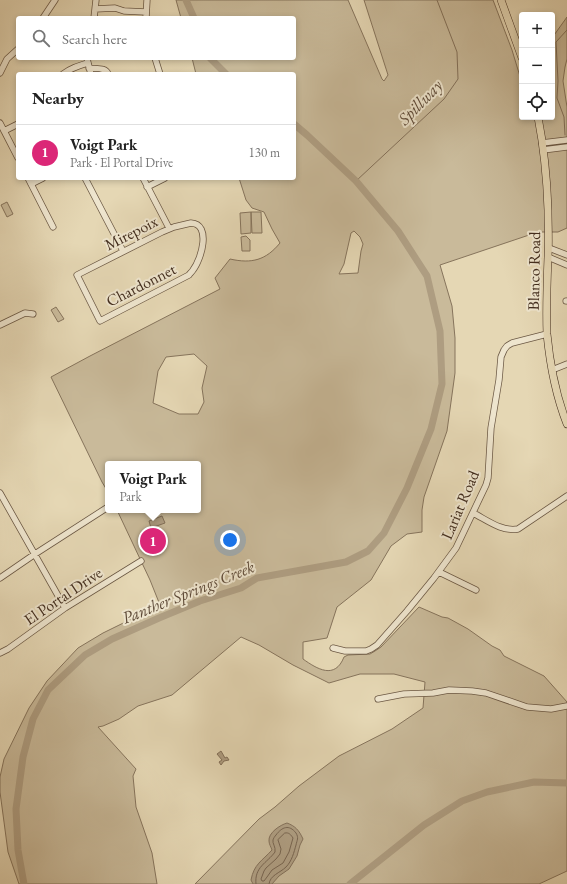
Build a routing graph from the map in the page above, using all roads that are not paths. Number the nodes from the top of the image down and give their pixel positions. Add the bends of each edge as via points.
1 (55, 0) edge
2 (96, 0) edge
3 (147, 0) edge
4 (501, 0) edge
5 (95, 9) junction
6 (146, 15) edge
7 (44, 16) edge
8 (94, 16) edge
9 (519, 50) edge
10 (16, 51) edge
11 (156, 60) edge
12 (89, 66) edge
13 (65, 72) edge
14 (107, 72) edge
15 (159, 72) edge
16 (0, 73) edge
17 (539, 120) edge
18 (0, 123) edge
19 (16, 125) edge
20 (4, 131) junction
21 (567, 140) edge
22 (543, 146) junction
23 (567, 147) edge
24 (16, 154) edge
25 (29, 180) edge
26 (39, 180) edge
27 (86, 180) edge
28 (144, 180) edge
29 (161, 180) edge
30 (32, 184) junction
31 (147, 187) junction
32 (199, 225) joint
33 (53, 227) dead end
34 (169, 228) junction
35 (549, 248) junction
36 (123, 252) junction
37 (567, 255) edge
38 (548, 257) junction
39 (567, 265) edge
40 (77, 275) joint
41 (34, 314) dead end
42 (0, 325) edge
43 (547, 334) junction
44 (567, 364) edge
45 (552, 370) junction
46 (567, 424) edge
47 (0, 493) edge
48 (567, 496) edge
49 (6, 503) junction
50 (0, 507) edge
51 (105, 509) edge
52 (473, 514) junction
53 (35, 554) junction
54 (141, 561) dead end
55 (439, 572) junction
56 (0, 578) edge
57 (476, 590) dead end
58 (65, 608) junction
59 (332, 648) dead end
60 (0, 654) edge
61 (378, 700) dead end
62 (567, 706) edge

1 - 7 street
2 - 5 street
3 - 6 street
4 - 9 main road
5 - 6 street via 115,8
5 - 8 street
10 - 16 street via 7,59
11 - 15 street
12 - 13 street via 78,66
12 - 14 street
17 - 22 main road, Blanco Road
18 - 20 street
19 - 20 street
20 - 24 street
21 - 22 street
22 - 23 street
22 - 35 main road, Blanco Road
25 - 30 street
26 - 30 street
27 - 36 street
28 - 31 street
29 - 31 street
30 - 33 street
31 - 34 street
32 - 34 street, Mirepoix via 191,223
32 - 40 street, Chardonnet via 203,248 196,266 189,275 100,320
34 - 36 street, Mirepoix
35 - 37 street
35 - 38 main road, Blanco Road
36 - 40 street, Mirepoix
38 - 39 street
38 - 43 main road, Blanco Road
41 - 42 street via 25,313
43 - 45 main road, Blanco Road
43 - 52 street, Lariat Road via 512,343 507,346 501,357 491,428 488,478
44 - 45 street
45 - 46 main road, Blanco Road
47 - 49 street
48 - 52 street via 518,529 504,529
49 - 50 street
49 - 53 street
51 - 53 street
52 - 55 street, Lariat Road via 460,542
53 - 56 street
53 - 58 street
54 - 58 street, El Portal Drive
55 - 57 street
55 - 59 street, Lariat Road via 375,646 360,652 345,652
58 - 60 street, El Portal Drive
61 - 62 street via 404,694 449,690 486,693 526,707

